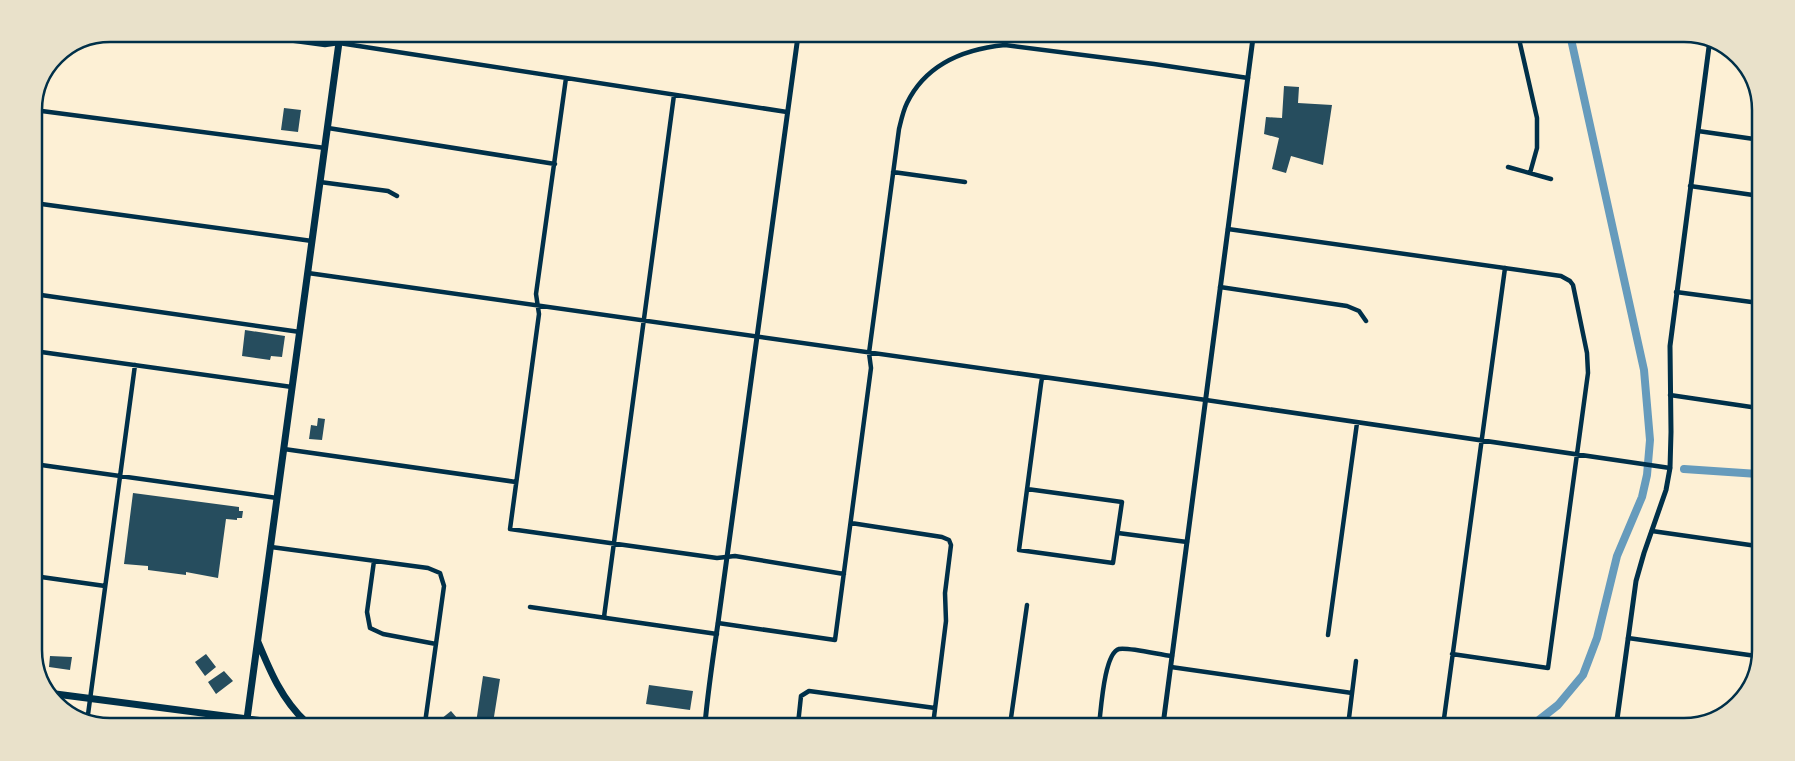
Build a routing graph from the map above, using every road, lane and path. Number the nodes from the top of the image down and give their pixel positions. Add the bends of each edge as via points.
1 (302, 42) edge
2 (797, 42) edge
3 (1253, 42) edge
4 (1520, 42) edge
5 (339, 43) junction
6 (1709, 47) edge
7 (566, 78) junction
8 (1248, 78) junction
9 (674, 95) junction
10 (43, 111) edge
11 (787, 112) junction
12 (328, 128) junction
13 (1698, 131) junction
14 (1752, 139) edge
15 (325, 148) junction
16 (555, 164) junction
17 (1508, 167) dead end
18 (893, 172) junction
19 (1530, 173) junction
20 (1551, 179) dead end
21 (320, 182) junction
22 (965, 182) dead end
23 (1690, 186) junction
24 (1752, 195) edge
25 (397, 196) dead end
26 (43, 204) edge
27 (1228, 229) junction
28 (312, 241) junction
29 (1504, 268) junction
30 (308, 273) junction
31 (1220, 288) junction
32 (1676, 292) junction
33 (43, 295) edge
34 (1752, 302) edge
35 (537, 306) junction
36 (644, 321) junction
37 (1366, 321) dead end
38 (300, 332) junction
39 (756, 337) junction
40 (43, 352) edge
41 (868, 353) junction
42 (135, 365) junction
43 (1042, 378) junction
44 (292, 387) junction
45 (1670, 395) junction
46 (1206, 400) junction
47 (1752, 407) edge
48 (1357, 423) junction
49 (1481, 441) junction
50 (284, 448) junction
51 (1577, 454) junction
52 (43, 465) edge
53 (1670, 468) junction
54 (120, 476) junction
55 (516, 482) junction
56 (1027, 488) junction
57 (277, 498) junction
58 (851, 523) junction
59 (1652, 531) junction
60 (1118, 532) junction
61 (1187, 542) junction
62 (614, 543) junction
63 (1752, 545) edge
64 (271, 547) junction
65 (728, 556) junction
66 (374, 561) junction
67 (844, 574) junction
68 (43, 577) edge
69 (105, 586) junction
70 (1027, 605) dead end
71 (530, 607) dead end
72 (604, 617) junction
73 (718, 623) junction
74 (717, 634) junction
75 (1328, 636) dead end
76 (1628, 638) junction
77 (258, 642) junction
78 (436, 644) junction
79 (1452, 654) junction
80 (1752, 655) edge
81 (1172, 656) junction
82 (1356, 661) dead end
83 (1171, 667) junction
84 (58, 693) edge
85 (1352, 693) junction
86 (90, 698) junction
87 (935, 708) junction
88 (88, 714) edge
89 (233, 718) edge
90 (247, 718) edge
91 (301, 718) edge
92 (426, 718) edge
93 (705, 718) edge
94 (799, 718) edge
95 (934, 718) edge
96 (1011, 718) edge
97 (1100, 718) edge
98 (1164, 718) edge
99 (1349, 718) edge
100 (1443, 718) edge
101 (1617, 718) edge

1 - 5 street
2 - 11 street
3 - 8 street
4 - 19 street via 1537,118 1537,148
5 - 7 street
5 - 12 main road
6 - 13 street
7 - 9 street
7 - 16 street
8 - 18 street via 1030,47 984,47 944,61 922,82 907,103 899,129
8 - 27 street
9 - 11 street
9 - 36 street
10 - 15 street
11 - 39 street
12 - 15 main road
12 - 16 street
13 - 14 street
13 - 23 street
15 - 21 main road
16 - 35 street via 536,294
17 - 19 street
18 - 22 street
18 - 41 street
19 - 20 street
21 - 25 street via 388,191
21 - 28 main road
23 - 24 street
23 - 32 street
26 - 28 street
27 - 29 street
27 - 31 street
28 - 30 main road
29 - 49 street
29 - 51 street via 1561,276 1570,281 1574,289 1588,373
30 - 35 street
30 - 38 main road
31 - 37 street via 1347,306 1359,310
31 - 46 street
32 - 34 street
32 - 45 street via 1670,346
33 - 38 street
35 - 36 street
35 - 55 street via 539,314
36 - 39 street
36 - 62 street
38 - 44 main road
39 - 41 street
39 - 65 street
40 - 42 street
41 - 43 street
41 - 58 street via 871,368
42 - 44 street
42 - 54 street
43 - 46 street
43 - 56 street
44 - 50 main road
45 - 47 street
45 - 53 street
46 - 48 street
46 - 61 street
48 - 49 street
48 - 75 street
49 - 51 street
49 - 79 street
50 - 55 street
50 - 57 main road
51 - 53 street
51 - 79 street via 1548,668
52 - 54 street
53 - 59 street
54 - 57 street
54 - 69 street
55 - 62 street via 510,529
56 - 60 street via 1122,502
56 - 60 street via 1019,550 1114,563
57 - 64 main road
58 - 67 street
58 - 87 street via 948,540 951,550 945,593 946,621
59 - 63 street
59 - 76 street via 1636,581
60 - 61 street
61 - 81 street
62 - 65 street via 718,558
62 - 72 street
64 - 66 street
64 - 77 main road
65 - 67 street
65 - 73 street
66 - 78 street via 367,612 370,628 383,634
66 - 78 street via 428,568 440,573 444,586
67 - 73 street via 835,640
68 - 69 street
69 - 86 street
70 - 96 street
71 - 72 street
72 - 74 street
73 - 74 street
74 - 93 street
76 - 80 street
76 - 101 street
77 - 90 main road
77 - 91 main road via 282,693
78 - 92 street
79 - 100 street
81 - 83 street
81 - 97 street via 1128,649 1114,652 1108,663
82 - 85 street
83 - 85 street
83 - 98 street
84 - 86 main road
85 - 99 street
86 - 88 street
86 - 89 main road
87 - 94 street via 813,690 801,696
87 - 95 street

